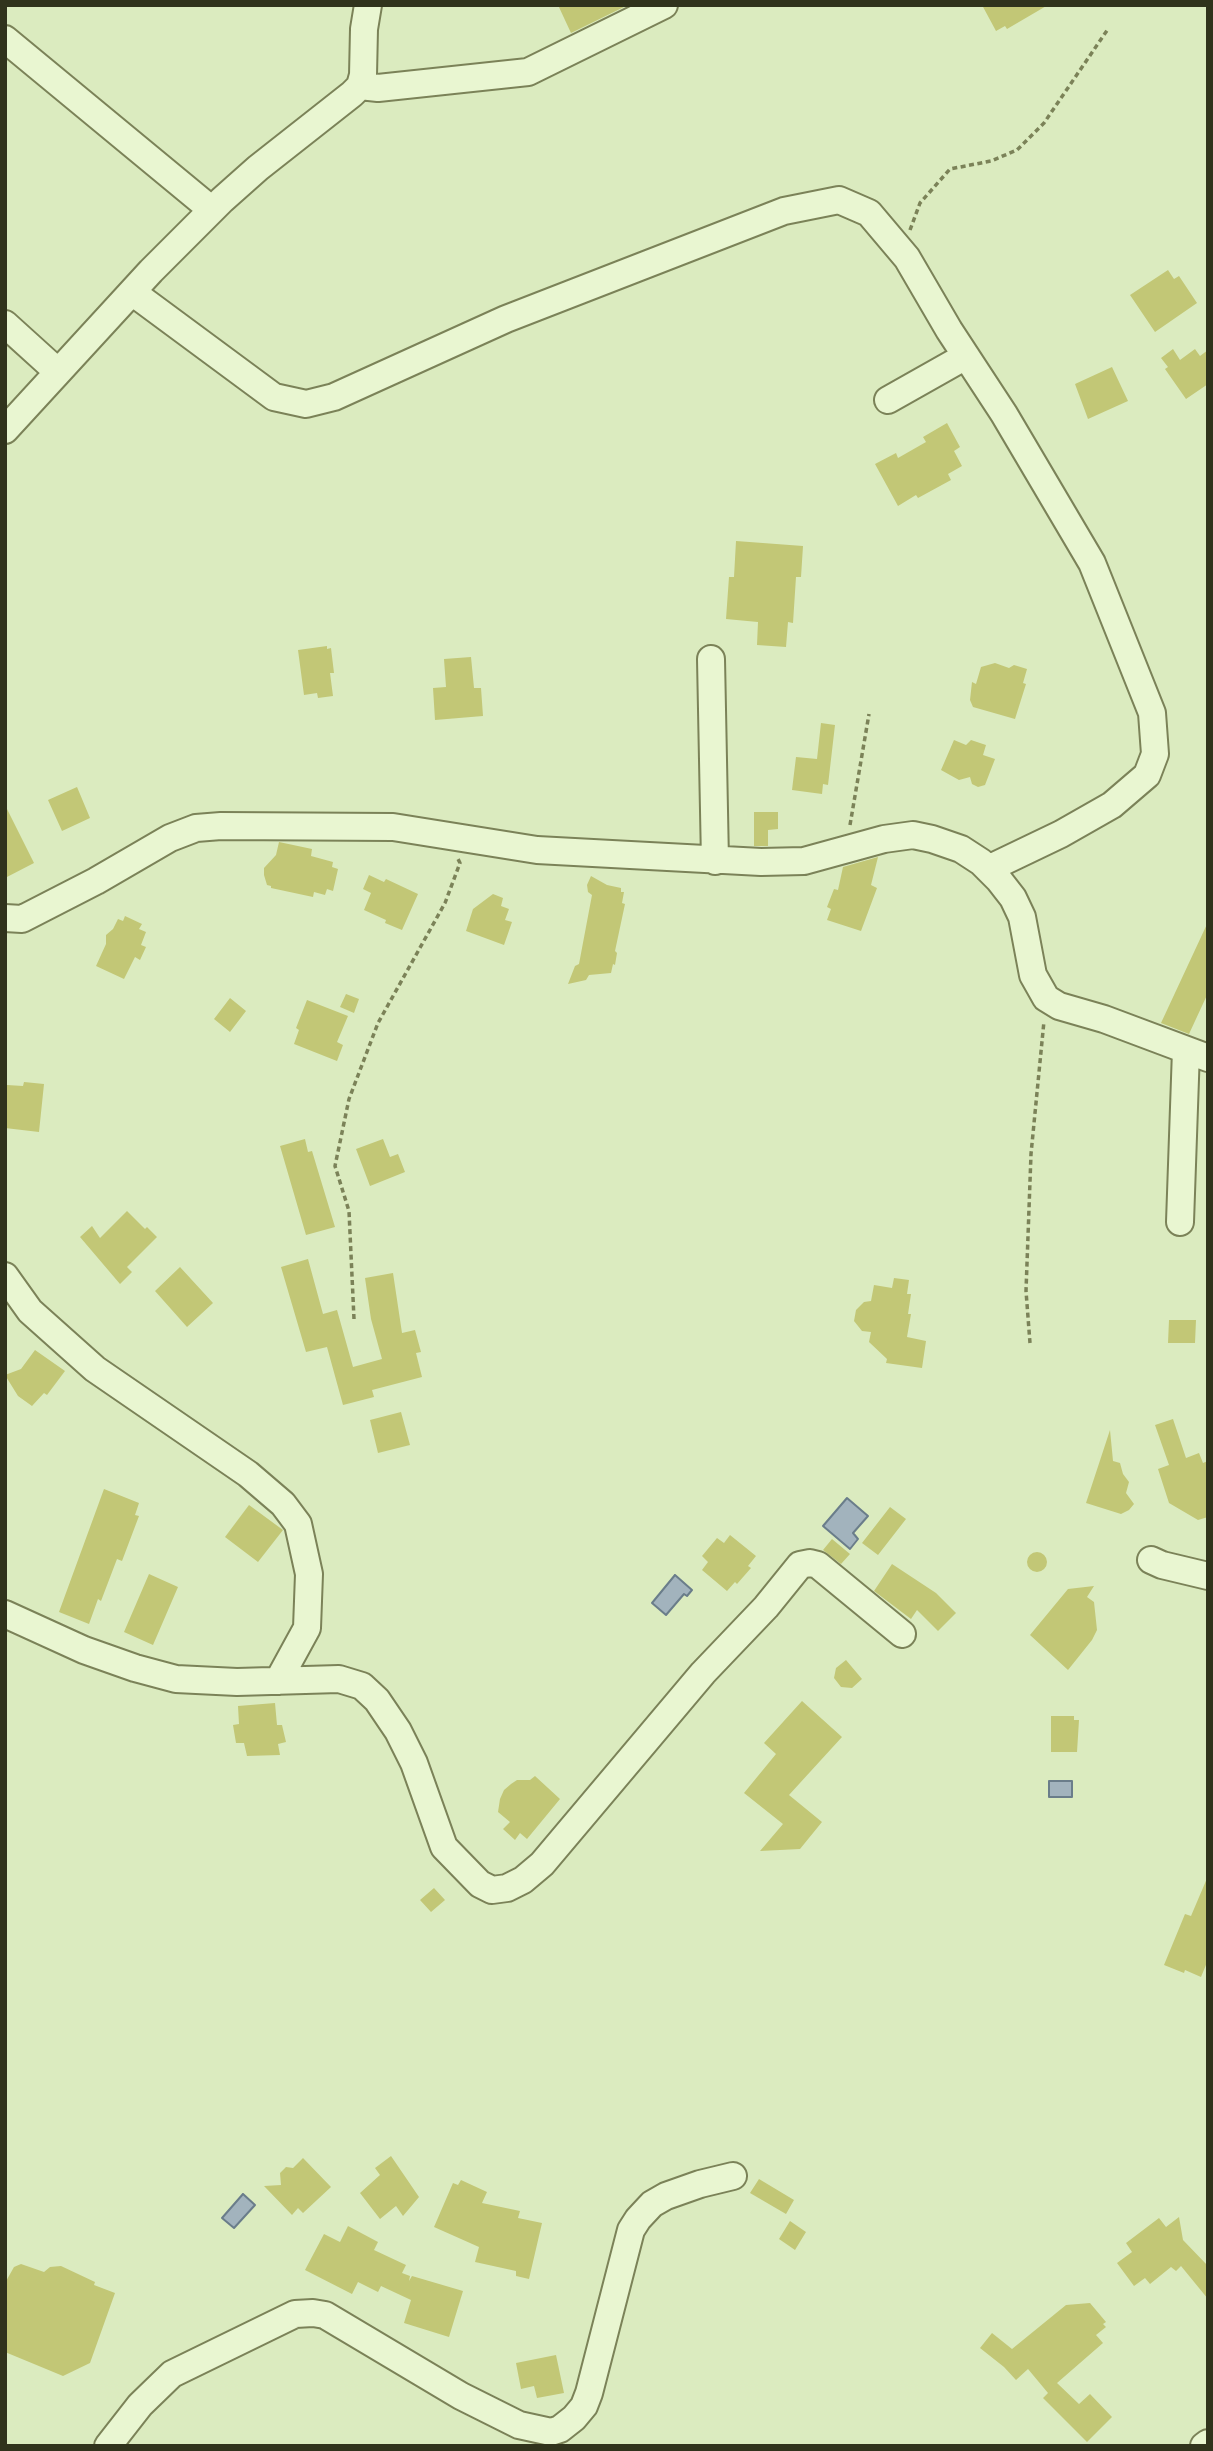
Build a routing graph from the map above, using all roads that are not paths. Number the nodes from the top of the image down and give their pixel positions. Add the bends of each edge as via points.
1 (368, 5) edge
2 (664, 5) edge
3 (5, 39) edge
4 (360, 86) junction
5 (212, 210) junction
6 (132, 292) junction
7 (5, 324) edge
8 (966, 356) junction
9 (58, 372) junction
10 (888, 400) dead end
11 (5, 430) edge
12 (711, 659) dead end
13 (715, 861) junction
14 (988, 869) junction
15 (5, 918) edge
16 (1197, 1054) edge
17 (1180, 1222) dead end
18 (5, 1276) edge
19 (1151, 1560) dead end
20 (1208, 1576) edge
21 (5, 1614) edge
22 (902, 1634) dead end
23 (278, 1681) junction
24 (733, 2176) dead end
25 (108, 2446) edge

1 - 4 street
2 - 4 street via 528,72
3 - 5 street
4 - 5 street
5 - 6 street
6 - 8 street via 274,397 306,404 334,397 506,319 784,211 839,200 869,213 902,252
6 - 9 street
7 - 9 street
8 - 10 street
8 - 14 street via 1092,563 1152,713 1155,754 1147,775 1112,805
9 - 11 street
12 - 13 street
13 - 14 street via 804,861 913,835 961,849
13 - 15 street via 537,850 393,827 196,828 22,919
14 - 16 street via 1013,898 1022,918 1033,975 1046,998
16 - 17 street
18 - 23 street via 30,1311 95,1369 248,1474 299,1524 309,1574 307,1628
19 - 20 street
21 - 23 street via 84,1650 176,1679
22 - 23 street via 818,1565 800,1565 542,1864 523,1880 492,1890 480,1884 444,1847 414,1763 377,1700 362,1686 339,1679
24 - 25 street via 666,2196 638,2219 631,2230 584,2406 567,2425 551,2432 519,2425 325,2315 313,2313 295,2314 172,2374

